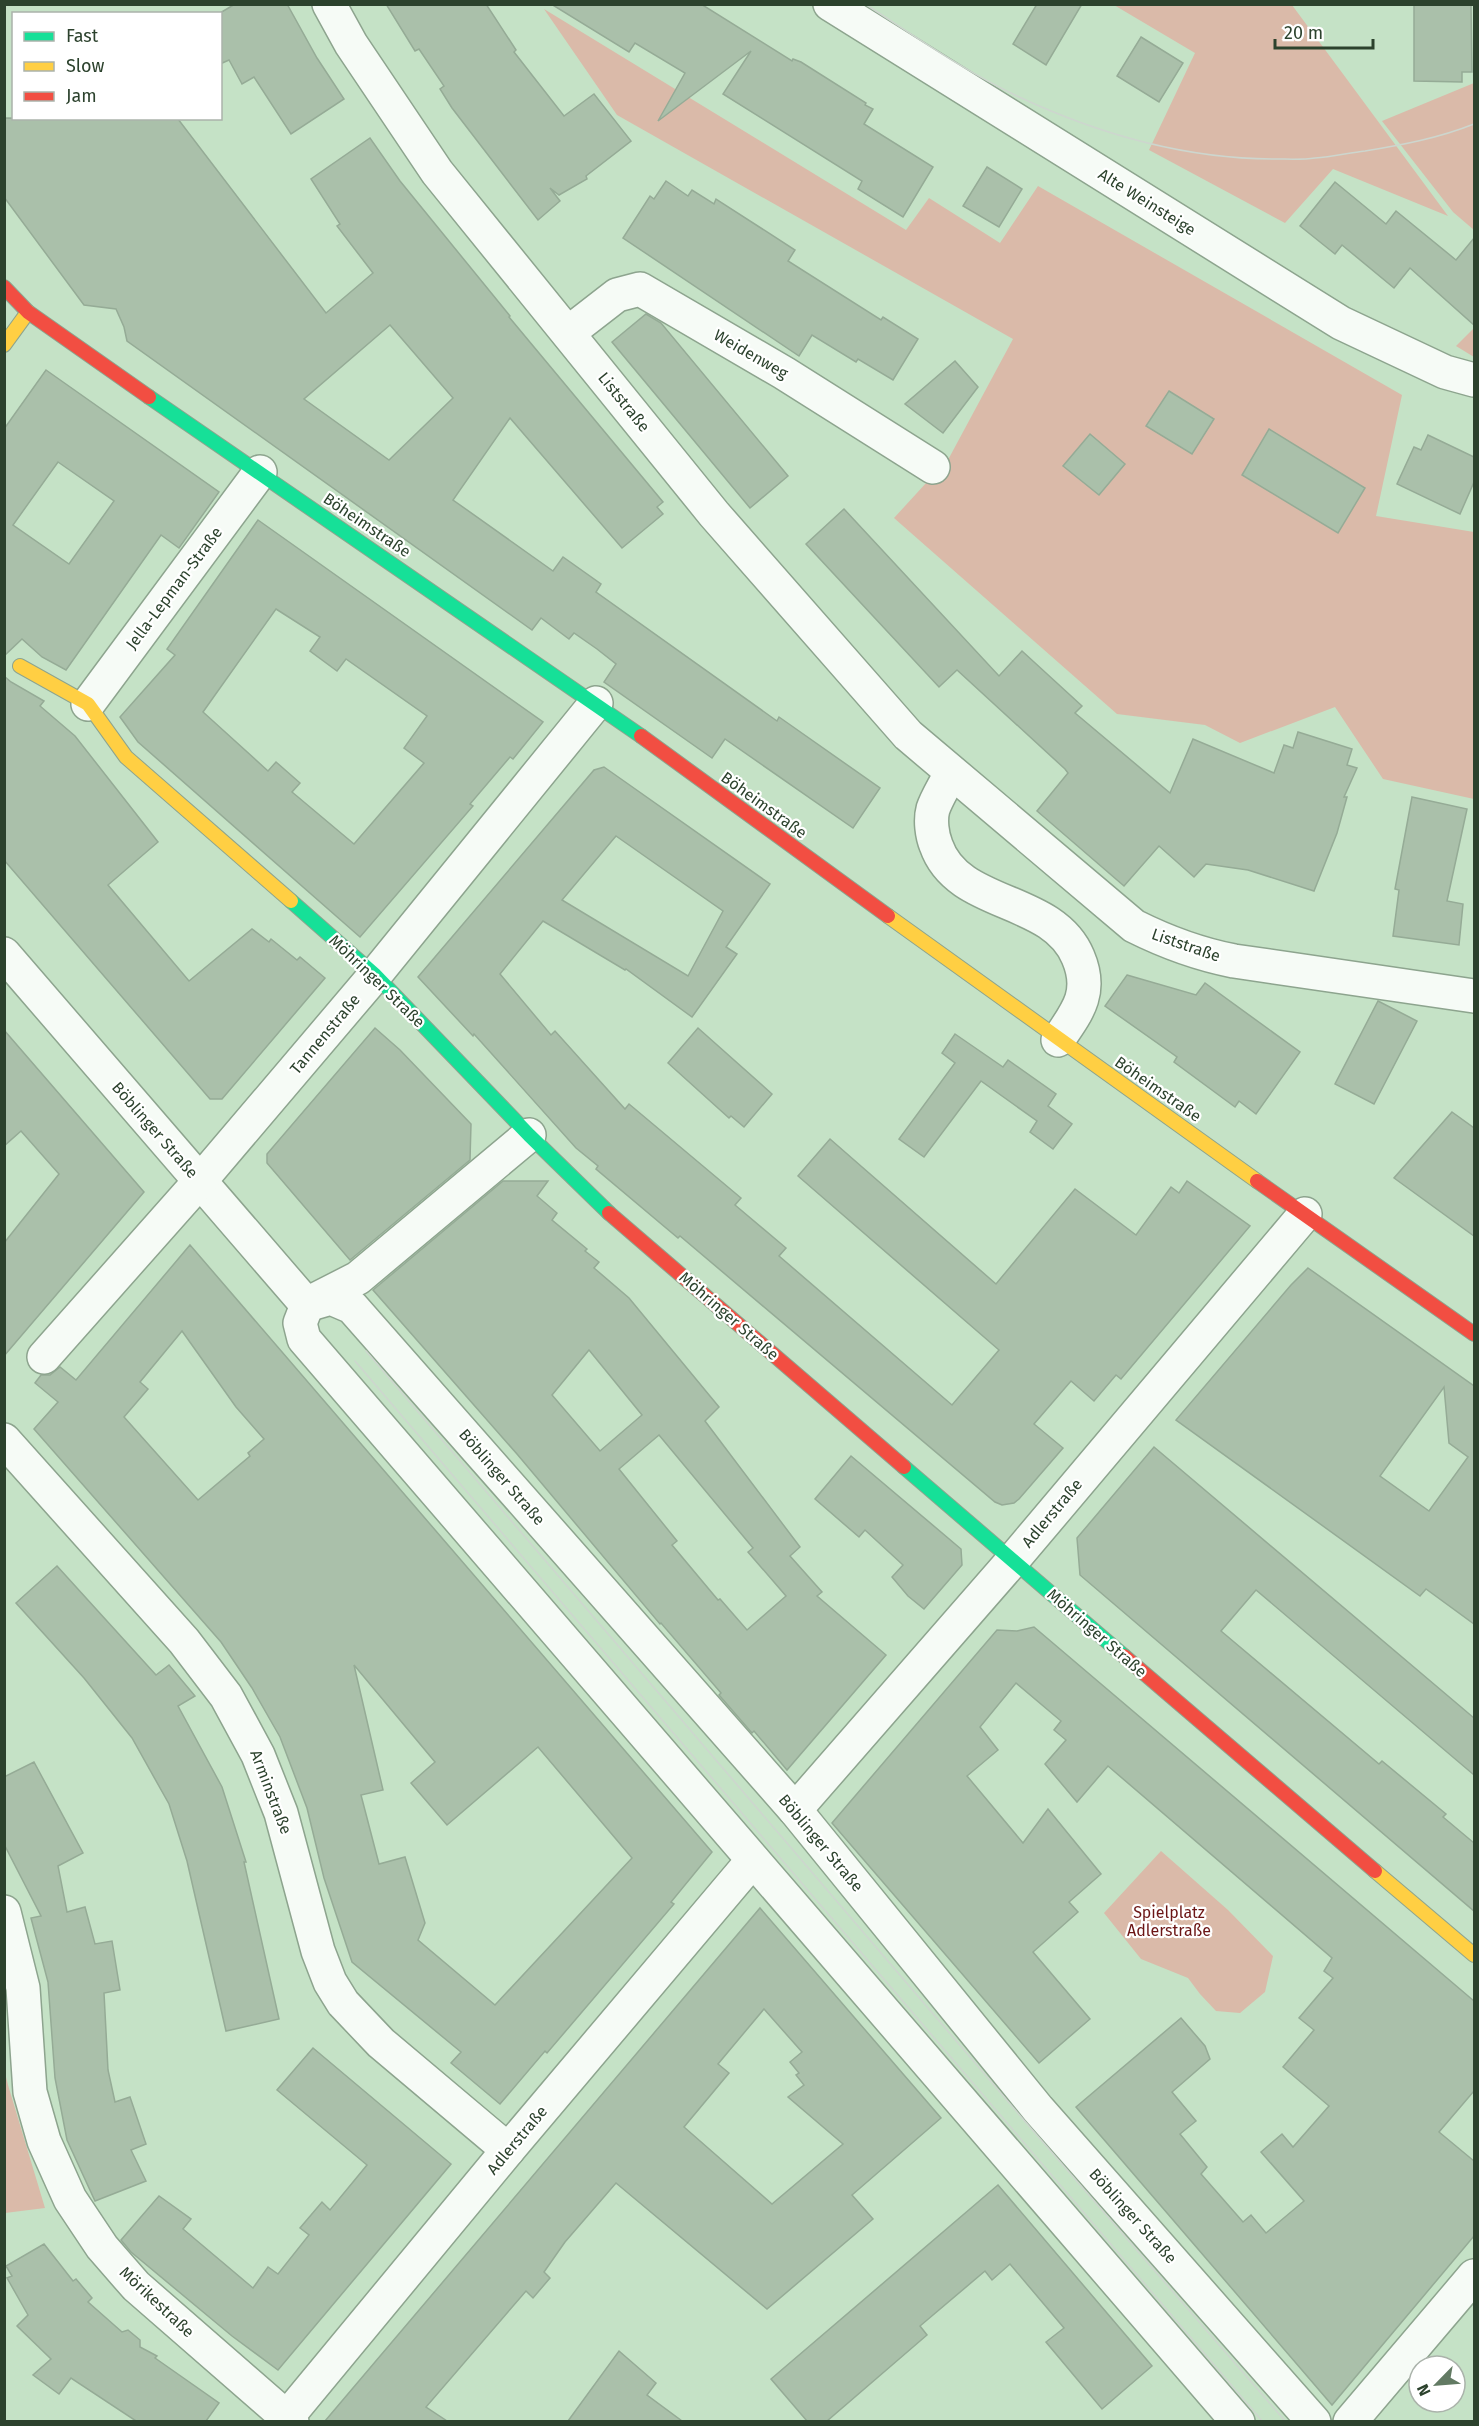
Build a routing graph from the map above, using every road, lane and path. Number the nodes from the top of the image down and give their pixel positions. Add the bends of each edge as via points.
1 (329, 4) edge
2 (830, 4) edge
3 (4, 286) edge
4 (28, 312) junction
5 (568, 333) junction
6 (4, 345) edge
7 (1474, 380) edge
8 (933, 467) dead end
9 (260, 472) junction
10 (12, 662) edge
11 (596, 703) junction
12 (88, 704) junction
13 (951, 772) junction
14 (4, 954) edge
15 (375, 975) junction
16 (1474, 996) edge
17 (1059, 1040) junction
18 (529, 1136) junction
19 (200, 1181) junction
20 (1305, 1214) junction
21 (307, 1305) junction
22 (1474, 1334) edge
23 (44, 1357) dead end
24 (4, 1440) edge
25 (1013, 1560) junction
26 (795, 1810) junction
27 (753, 1860) junction
28 (4, 1912) edge
29 (1474, 1955) edge
30 (508, 2150) junction
31 (1474, 2276) edge
32 (287, 2420) edge
33 (1238, 2421) edge
34 (1314, 2421) edge
35 (1350, 2421) edge

1 - 5 street, Liststraße via 351,44 437,172
2 - 7 street, Alte Weinsteige via 1341,323 1445,372
3 - 4 street, Böheimstraße
4 - 6 street
4 - 9 street, Böheimstraße
5 - 8 street, Weidenweg via 617,295 640,289
5 - 13 street, Liststraße via 714,514 908,735
9 - 11 street, Böheimstraße
9 - 12 street, Jella-Lepman-Straße
10 - 12 street, Möhringer Straße
11 - 15 street, Tannenstraße
11 - 17 street, Böheimstraße
12 - 15 street, Möhringer Straße via 126,757
13 - 16 street, Liststraße via 1134,926 1172,944 1210,957
13 - 17 street via 932,811 933,835 940,858 969,885 1047,921 1065,937 1084,972 1080,1008
14 - 19 street, Böblinger Straße
15 - 18 street, Möhringer Straße
15 - 19 street, Tannenstraße
17 - 20 street, Böheimstraße
18 - 21 street via 358,1278
18 - 25 street, Möhringer Straße via 603,1208
19 - 21 street, Böblinger Straße
19 - 23 street, Tannenstraße
20 - 22 street, Böheimstraße
20 - 25 street, Adlerstraße
21 - 26 street, Böblinger Straße via 332,1298 352,1307
21 - 27 street via 300,1323 304,1340
24 - 30 street, Arminstraße via 184,1641 226,1696 258,1755 282,1813 318,1951 343,2003 381,2043
25 - 26 street, Adlerstraße
25 - 29 street, Möhringer Straße
26 - 34 street, Böblinger Straße via 1038,2109
27 - 30 street, Adlerstraße
27 - 33 street
28 - 32 street, Mörikestraße via 23,1988 30,2092 45,2141 70,2199 102,2247 136,2286
30 - 32 street, Adlerstraße
31 - 35 street

